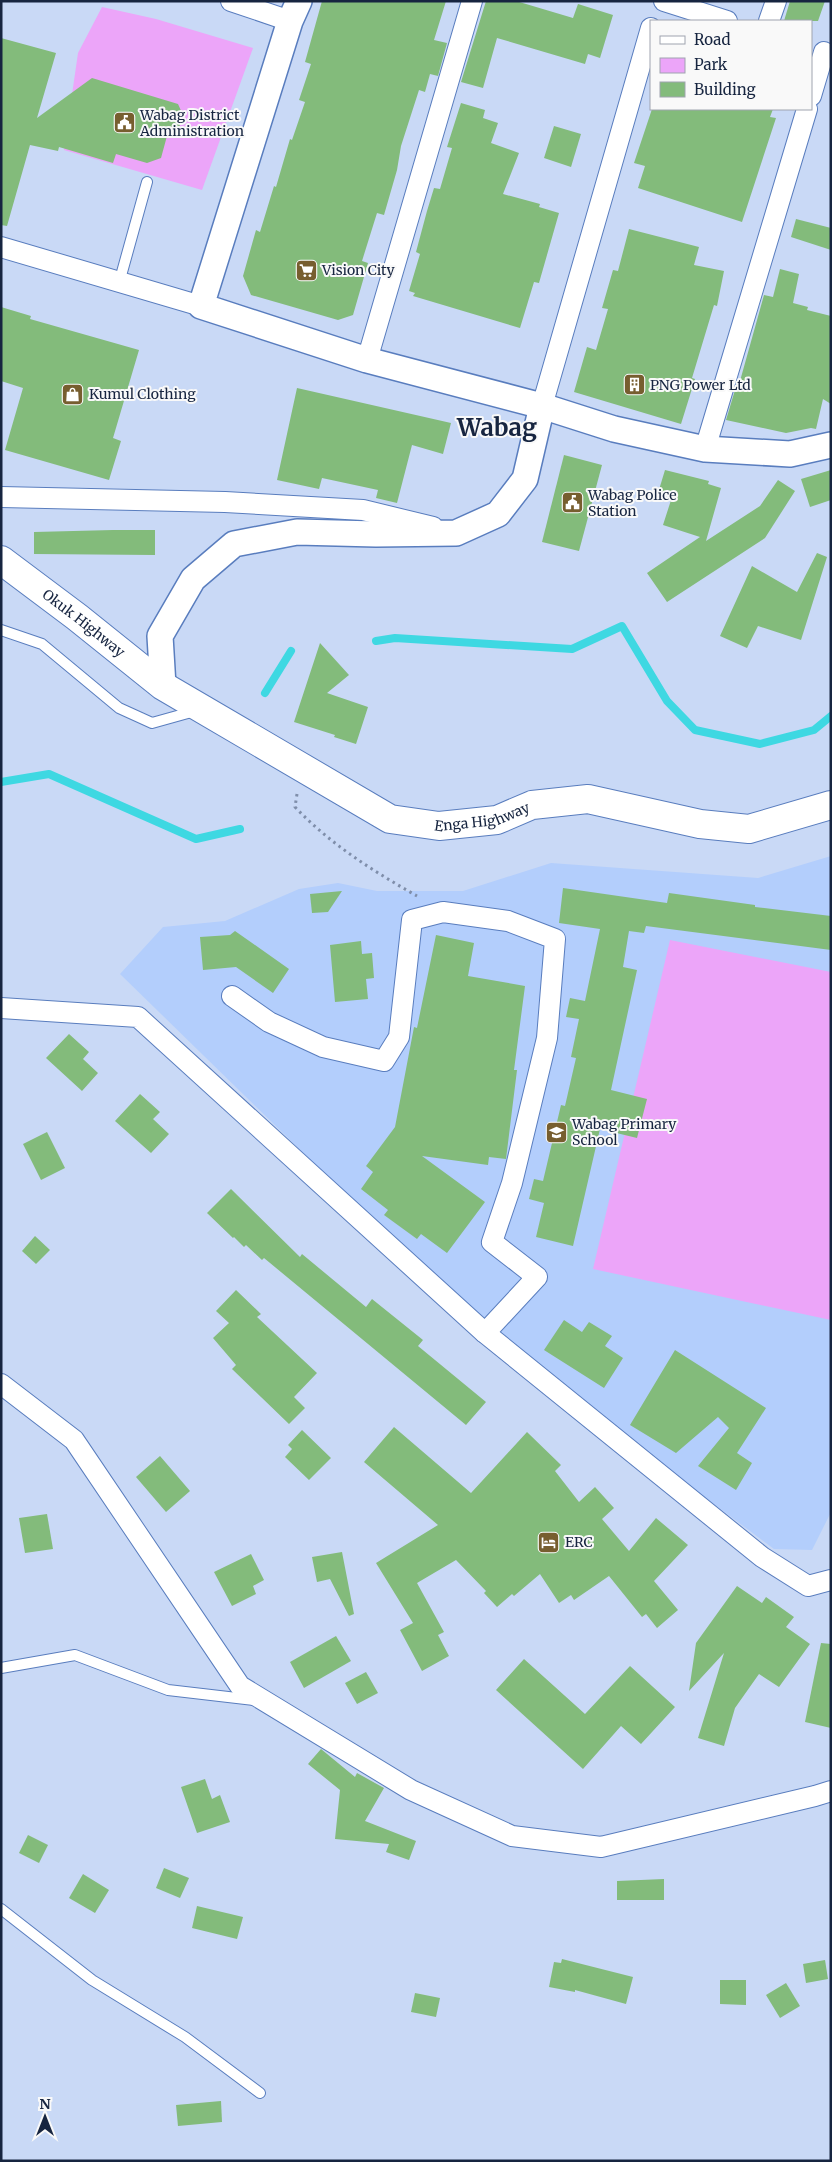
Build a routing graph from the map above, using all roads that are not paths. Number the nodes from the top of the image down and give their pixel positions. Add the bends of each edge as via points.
1 (231, 1) edge
2 (472, 1) edge
3 (658, 1) edge
4 (664, 1) edge
5 (776, 1) edge
6 (294, 11) edge
7 (653, 20) edge
8 (724, 20) edge
9 (769, 20) edge
10 (650, 31) edge
11 (822, 52) edge
12 (812, 92) edge
13 (807, 110) edge
14 (147, 182) dead end
15 (1, 247) edge
16 (119, 283) junction
17 (201, 306) junction
18 (367, 360) junction
19 (542, 406) junction
20 (831, 445) edge
21 (705, 449) junction
22 (1, 497) edge
23 (456, 533) junction
24 (1, 560) edge
25 (1, 630) edge
26 (164, 686) junction
27 (203, 709) junction
28 (831, 805) edge
29 (232, 996) dead end
30 (1, 1008) edge
31 (485, 1333) junction
32 (1, 1384) edge
33 (831, 1580) edge
34 (1, 1668) edge
35 (265, 1702) junction
36 (831, 1791) edge
37 (1, 1910) edge
38 (260, 2093) dead end

1 - 6 street
2 - 18 street
3 - 7 street
4 - 8 street
5 - 9 street
6 - 17 street
10 - 19 street
11 - 12 street
13 - 21 street
14 - 16 lane
15 - 16 street
16 - 17 street
17 - 18 street
18 - 19 street
19 - 21 street via 614,429
19 - 23 street via 525,479 498,514
20 - 21 street via 790,454
22 - 23 street via 225,502 363,510
23 - 26 street via 297,532 234,544 193,579 160,636
24 - 26 main road, Okuk Highway
25 - 27 lane via 42,644 120,708 152,723
26 - 27 main road, Enga Highway
27 - 28 main road, Enga Highway via 390,819 439,826 497,820 532,805 588,799 700,824 750,829
29 - 31 street via 269,1022 323,1047 384,1061 399,1037 412,920 443,912 508,921 555,939 546,1038 512,1184 492,1242 537,1277
30 - 31 street via 138,1017
31 - 33 street via 762,1557 808,1586
32 - 35 street via 74,1440 240,1686
34 - 35 lane via 75,1655 168,1690
35 - 36 street via 411,1790 512,1836 601,1847
37 - 38 lane via 92,1980 185,2037

